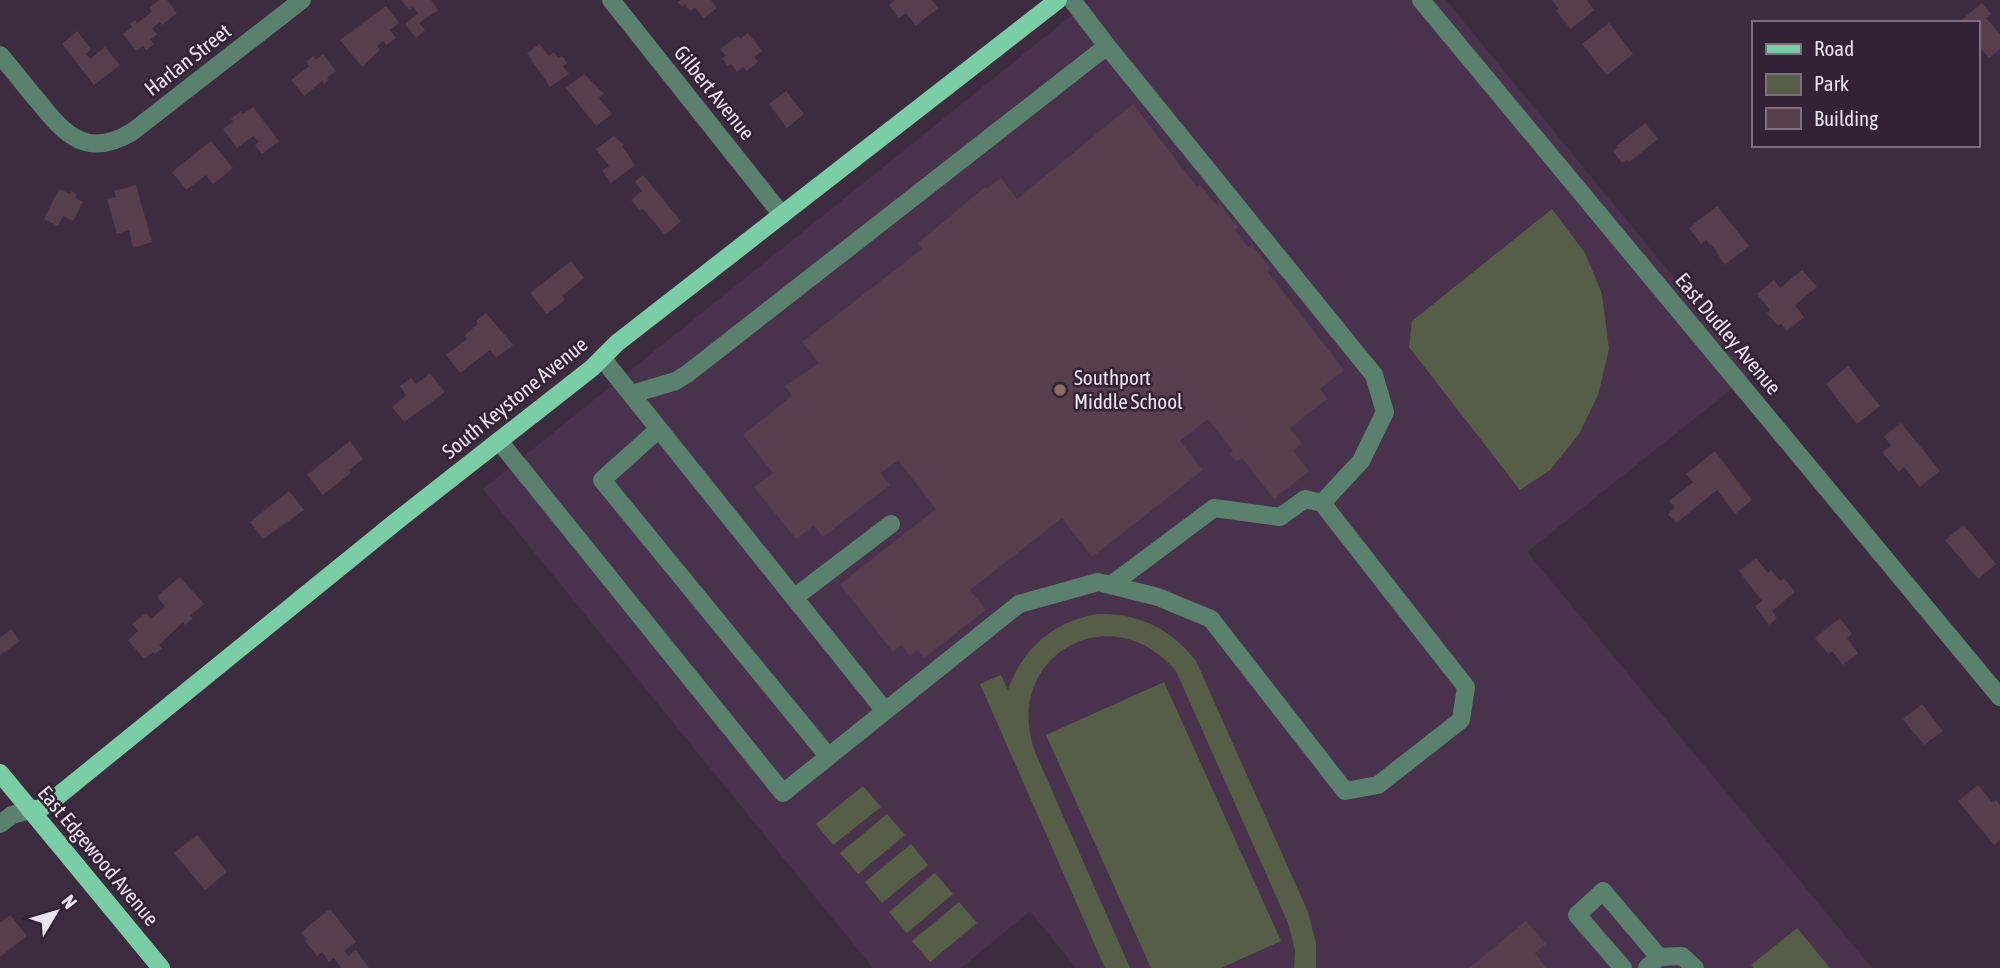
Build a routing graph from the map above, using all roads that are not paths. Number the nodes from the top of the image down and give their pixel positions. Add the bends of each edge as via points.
1 (302, 0) edge
2 (611, 0) edge
3 (1058, 0) edge
4 (1072, 0) edge
5 (1421, 0) edge
6 (1038, 6) edge
7 (1107, 46) junction
8 (0, 55) edge
9 (782, 215) junction
10 (602, 358) junction
11 (632, 394) junction
12 (659, 429) junction
13 (499, 441) junction
14 (1322, 503) junction
15 (891, 524) dead end
16 (1111, 585) junction
17 (795, 597) junction
18 (2000, 697) edge
19 (885, 711) junction
20 (828, 756) junction
21 (0, 773) edge
22 (30, 810) junction
23 (0, 824) edge
24 (1653, 963) edge
25 (161, 968) edge
26 (1623, 968) edge
27 (1695, 968) edge

1 - 8 street, Harlan Street via 116,141 78,140 60,129
2 - 9 street, Gilbert Avenue
3 - 6 main road, South Keystone Avenue
4 - 7 street
5 - 18 street, East Dudley Avenue
6 - 9 main road, South Keystone Avenue
7 - 11 street via 687,374
7 - 14 street via 1374,375 1385,412 1361,461
9 - 10 main road, South Keystone Avenue
10 - 11 street
10 - 13 main road, South Keystone Avenue
11 - 12 street
12 - 17 street
12 - 20 street via 602,480
13 - 20 street via 783,793
13 - 22 main road, South Keystone Avenue via 53,800
14 - 16 street via 1305,499 1280,517 1214,508
14 - 16 street via 1466,687 1461,720 1378,785 1345,790 1211,619 1158,597
15 - 17 street
16 - 19 street via 1098,582 1019,604
17 - 19 street
19 - 20 street
21 - 22 main road, East Edgewood Avenue
22 - 23 street, South Keystone Avenue
22 - 25 main road, East Edgewood Avenue
24 - 26 street via 1603,891 1577,915
24 - 27 street via 1682,956

